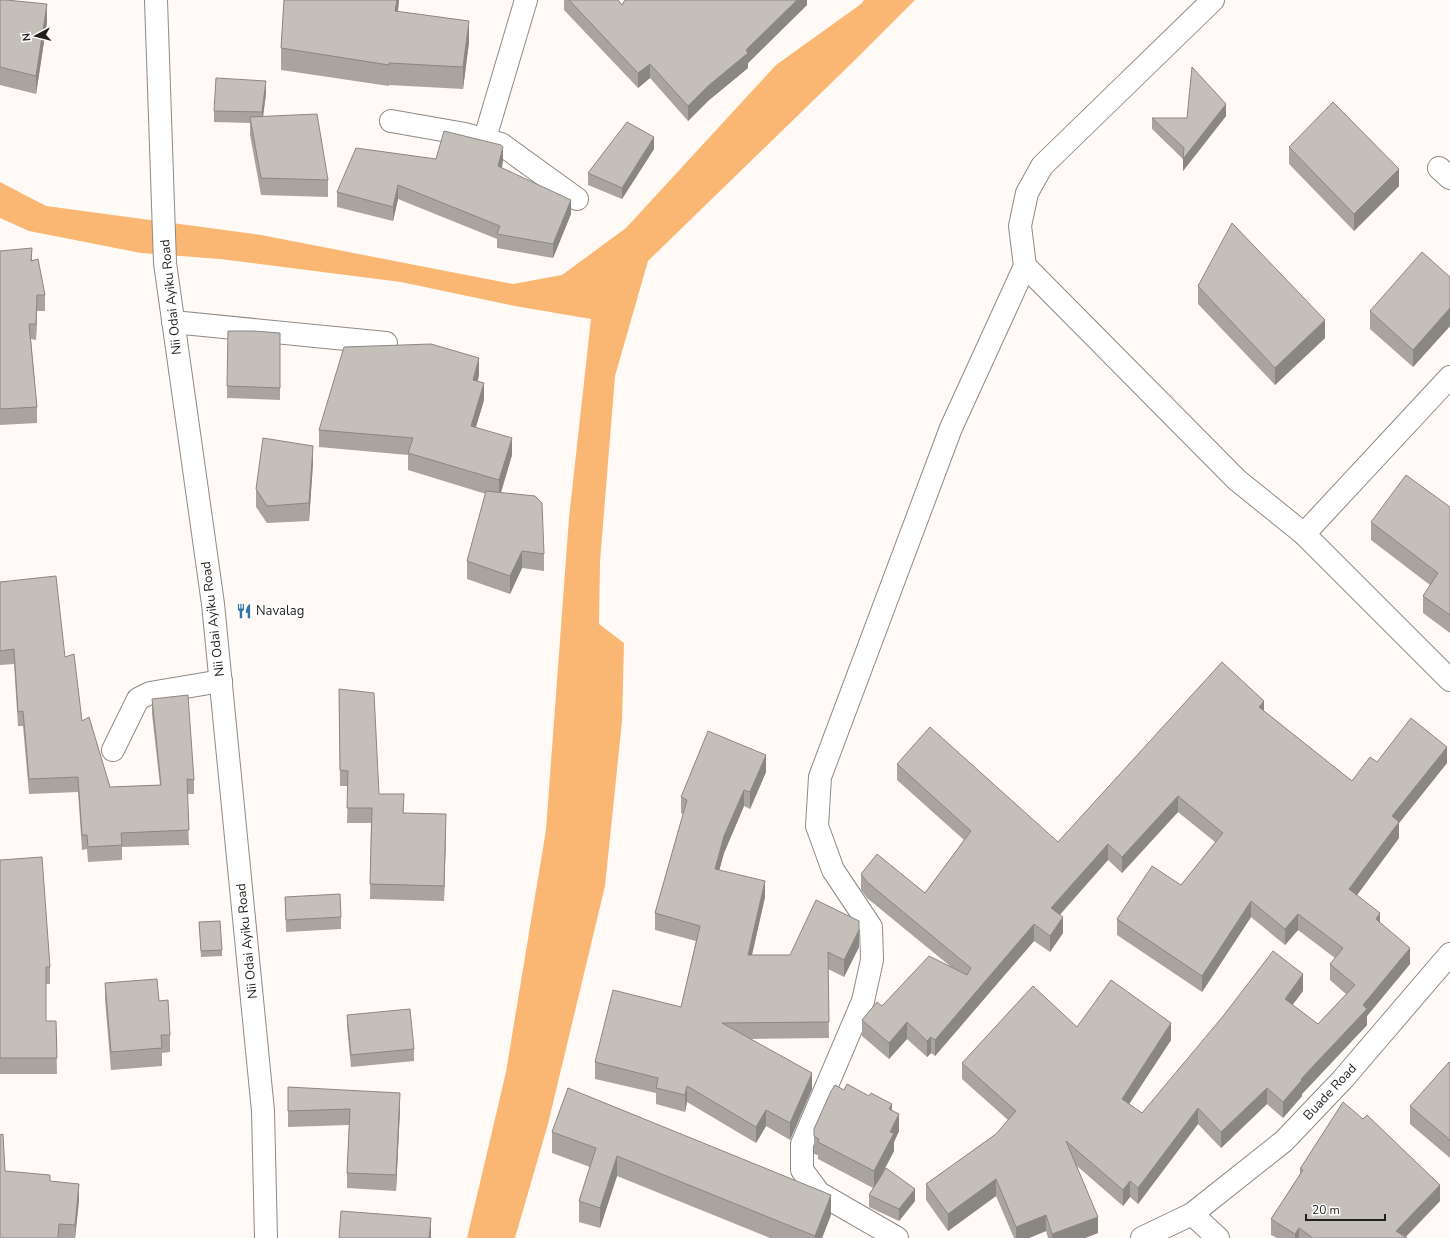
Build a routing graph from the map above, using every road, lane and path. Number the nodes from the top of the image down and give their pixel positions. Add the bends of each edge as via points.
1 (156, 0) edge
2 (526, 0) edge
3 (1213, 0) edge
4 (391, 121) dead end
5 (485, 138) junction
6 (577, 199) dead end
7 (1025, 266) junction
8 (173, 322) junction
9 (386, 343) dead end
10 (1450, 377) edge
11 (1304, 534) junction
12 (1450, 680) edge
13 (221, 681) junction
14 (113, 750) dead end
15 (1450, 954) edge
16 (1192, 1214) junction
17 (266, 1238) edge
18 (897, 1238) edge
19 (1142, 1238) edge
20 (1218, 1238) edge

1 - 8 street, Nii Odai Ayiku Road via 166,263
2 - 5 street
3 - 7 street via 1042,166 1027,193 1020,226
4 - 5 street
5 - 6 street via 501,144
7 - 11 street via 1237,480
7 - 18 street via 951,428 820,777 817,826 833,870 871,927 872,960 863,1001 802,1144 802,1170 819,1193
8 - 9 street
8 - 13 street, Nii Odai Ayiku Road via 213,604
10 - 11 street
11 - 12 street
13 - 14 street via 150,693 138,699
13 - 17 street, Nii Odai Ayiku Road via 263,1111
15 - 16 street, Buade Road via 1343,1079 1284,1141
16 - 19 street, Buade Road
16 - 20 street

